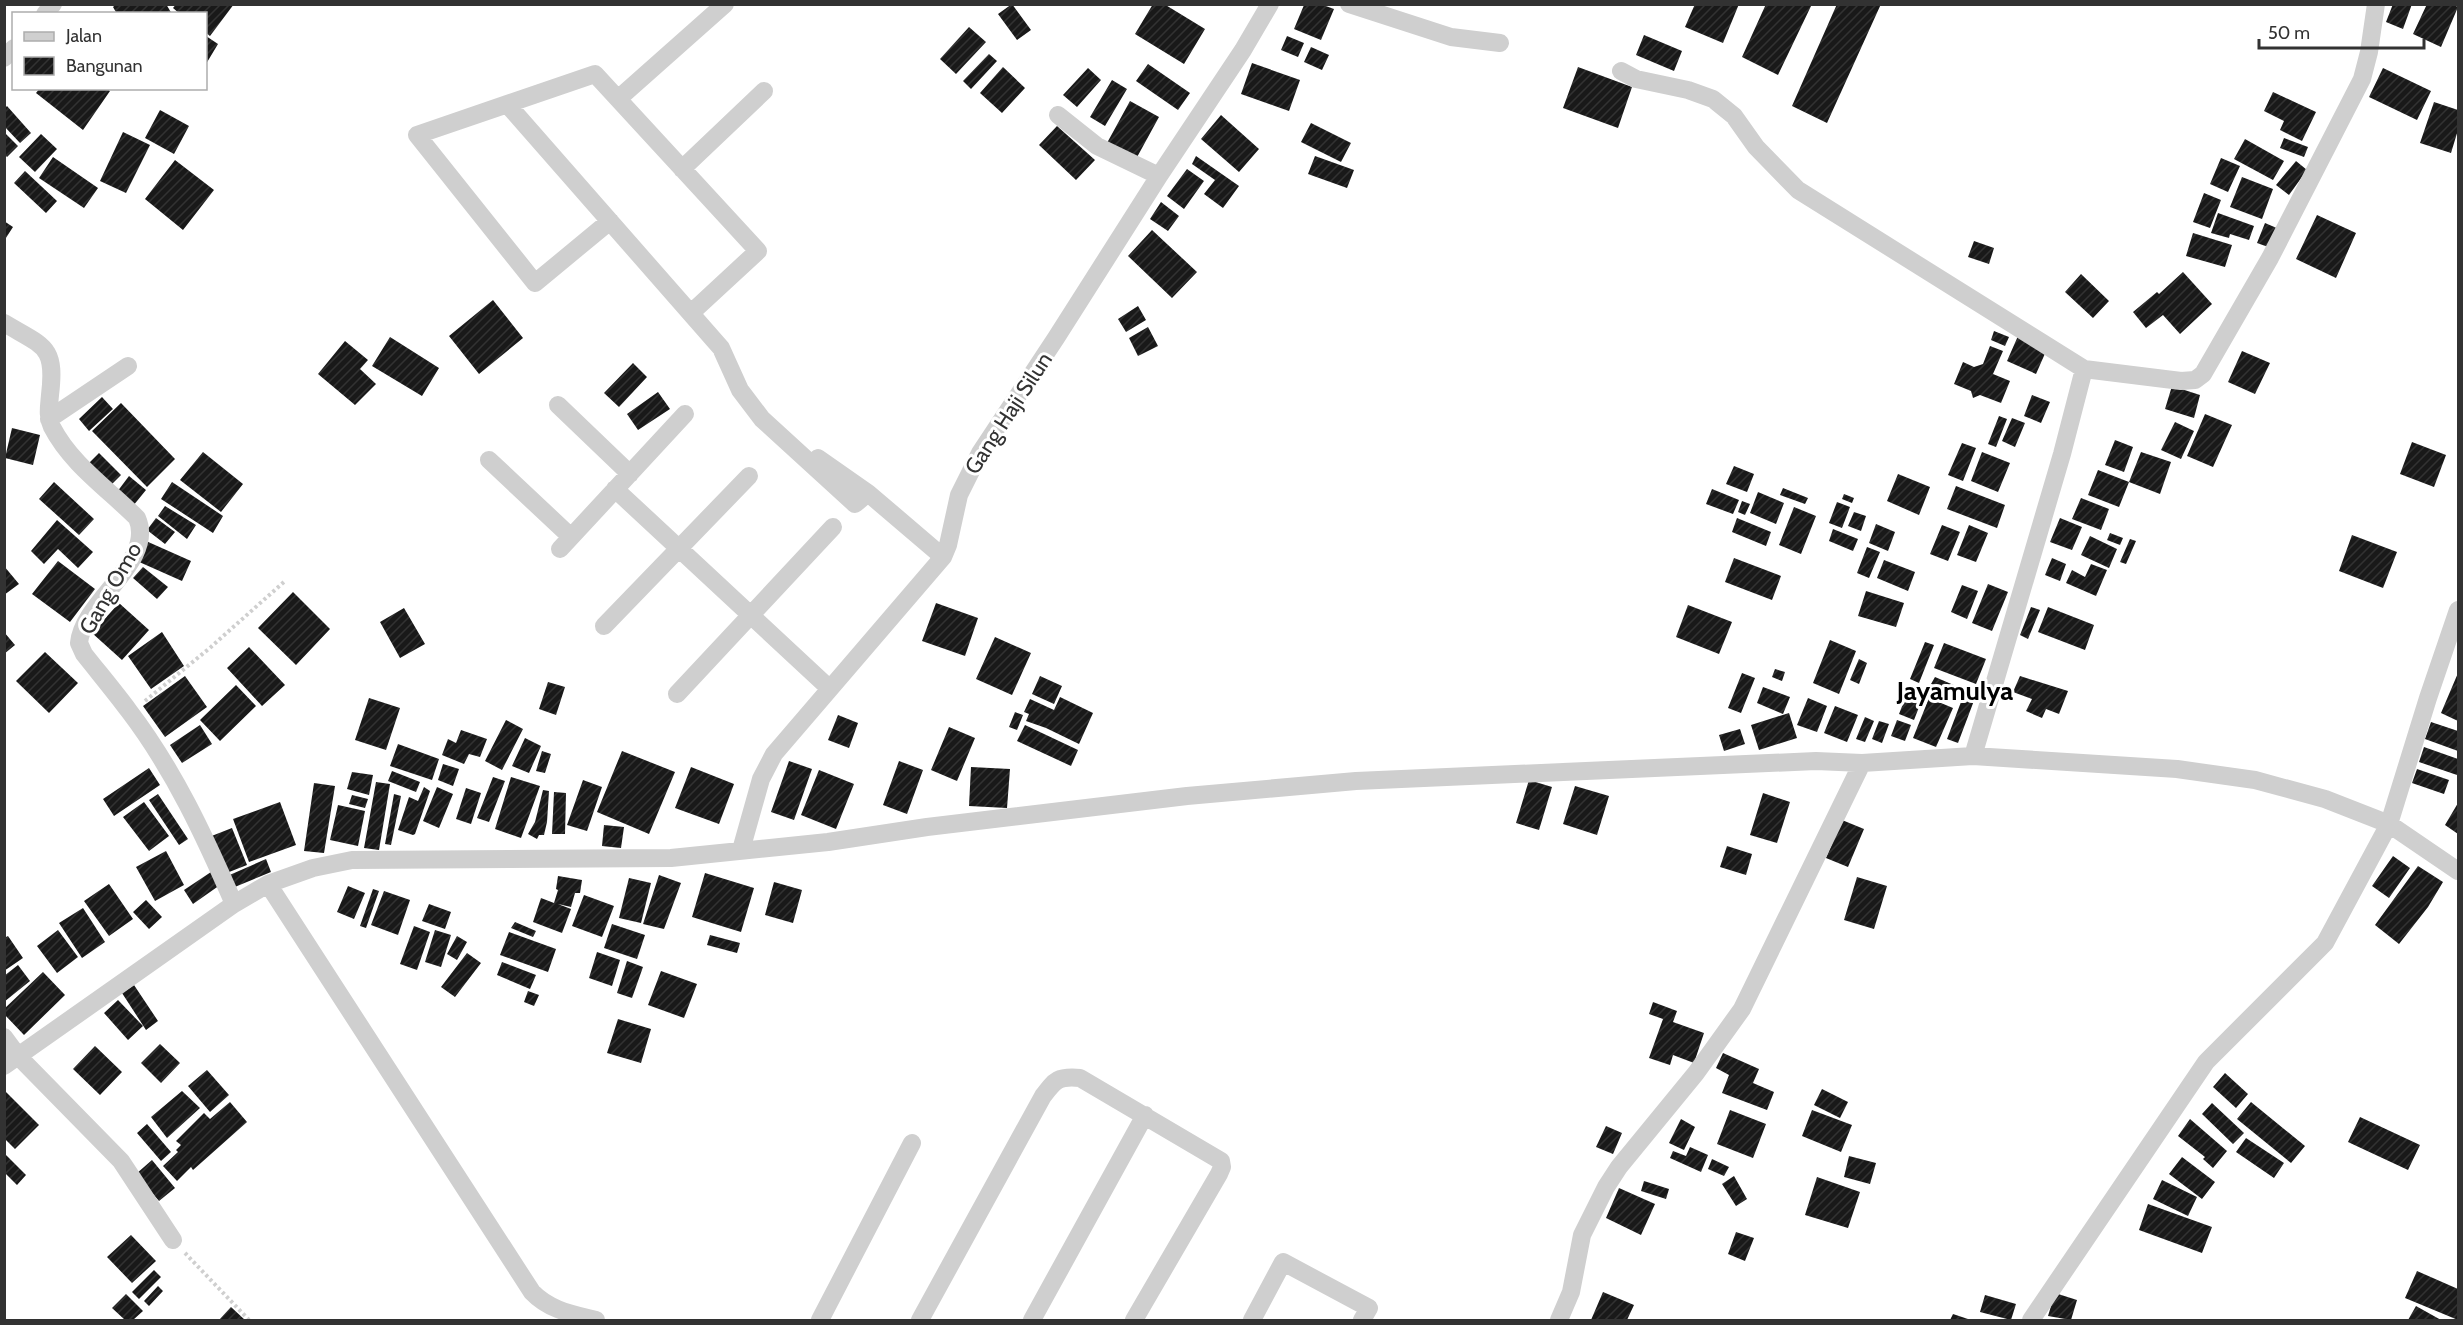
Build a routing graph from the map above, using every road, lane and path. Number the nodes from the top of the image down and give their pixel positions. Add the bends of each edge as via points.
1 (725, 4) edge
2 (1270, 4) edge
3 (1348, 4) edge
4 (2376, 4) edge
5 (1500, 43) dead end
6 (1621, 71) dead end
7 (764, 91) dead end
8 (618, 99) junction
9 (507, 104) junction
10 (1058, 115) dead end
11 (682, 169) junction
12 (1159, 176) junction
13 (610, 221) junction
14 (691, 313) junction
15 (4, 323) edge
16 (128, 366) dead end
17 (2084, 369) junction
18 (558, 405) dead end
19 (686, 414) dead end
20 (49, 419) junction
21 (489, 460) dead end
22 (630, 474) junction
23 (749, 476) dead end
24 (615, 489) junction
25 (833, 527) dead end
26 (680, 549) junction
27 (943, 557) junction
28 (286, 580) dead end
29 (2458, 610) edge
30 (750, 615) junction
31 (604, 626) dead end
32 (829, 688) junction
33 (677, 694) dead end
34 (130, 712) junction
35 (1973, 756) junction
36 (1862, 763) junction
37 (2389, 824) junction
38 (741, 850) junction
39 (2458, 871) edge
40 (268, 884) junction
41 (234, 904) junction
42 (4, 1037) edge
43 (11, 1061) edge
44 (1145, 1115) junction
45 (912, 1143) dead end
46 (172, 1240) joint
47 (249, 1320) edge
48 (596, 1320) edge
49 (820, 1320) edge
50 (920, 1320) edge
51 (1032, 1320) edge
52 (1134, 1320) edge
53 (1252, 1320) edge
54 (1362, 1320) edge
55 (1559, 1320) edge
56 (2031, 1320) edge

1 - 8 street
2 - 12 street, Gang Haji Silun
3 - 5 street via 1451,37
4 - 17 street via 2362,79 2270,258 2204,374 2195,380 2181,381
6 - 17 street via 1636,79 1713,99 1734,116 1756,147 1798,190
7 - 11 street
8 - 9 street via 595,74
8 - 11 street
9 - 13 street
9 - 13 street via 417,135 535,283
10 - 12 street via 1097,146
11 - 14 street via 758,251
12 - 27 street, Gang Haji Silun via 980,453 959,495
13 - 14 street
14 - 27 street via 722,348 740,390 762,419 868,493
15 - 20 street via 38,343 52,360
16 - 20 street
17 - 35 street
18 - 22 street
19 - 22 street
20 - 34 street, Gang Omo via 64,446 137,518 141,527 137,550 84,626 79,643
21 - 24 street via 565,543
22 - 24 street
23 - 26 street
24 - 26 street
25 - 30 street
26 - 30 street
26 - 31 street
27 - 32 street, Gang Haji Silun
28 - 34 path
29 - 37 street
30 - 32 street
30 - 33 street
32 - 38 street, Gang Haji Silun via 766,767
34 - 41 street, Gang Omo via 196,819
35 - 36 street
35 - 37 street via 2177,769 2255,780 2325,799
36 - 38 street via 1816,761 1356,781 1176,797
36 - 55 street via 1742,1009 1606,1187 1582,1235 1571,1292
37 - 39 street
37 - 56 street via 2325,943 2206,1062
38 - 40 street via 638,859 352,860 313,868
40 - 41 street
40 - 48 street via 532,1292 559,1311
41 - 43 street
42 - 43 street
43 - 46 street via 121,1161
44 - 50 street via 1080,1078 1065,1077 1054,1082
44 - 51 street
44 - 52 street via 1217,1157 1222,1167
45 - 49 street
46 - 47 path
53 - 54 street via 1283,1262 1369,1308

